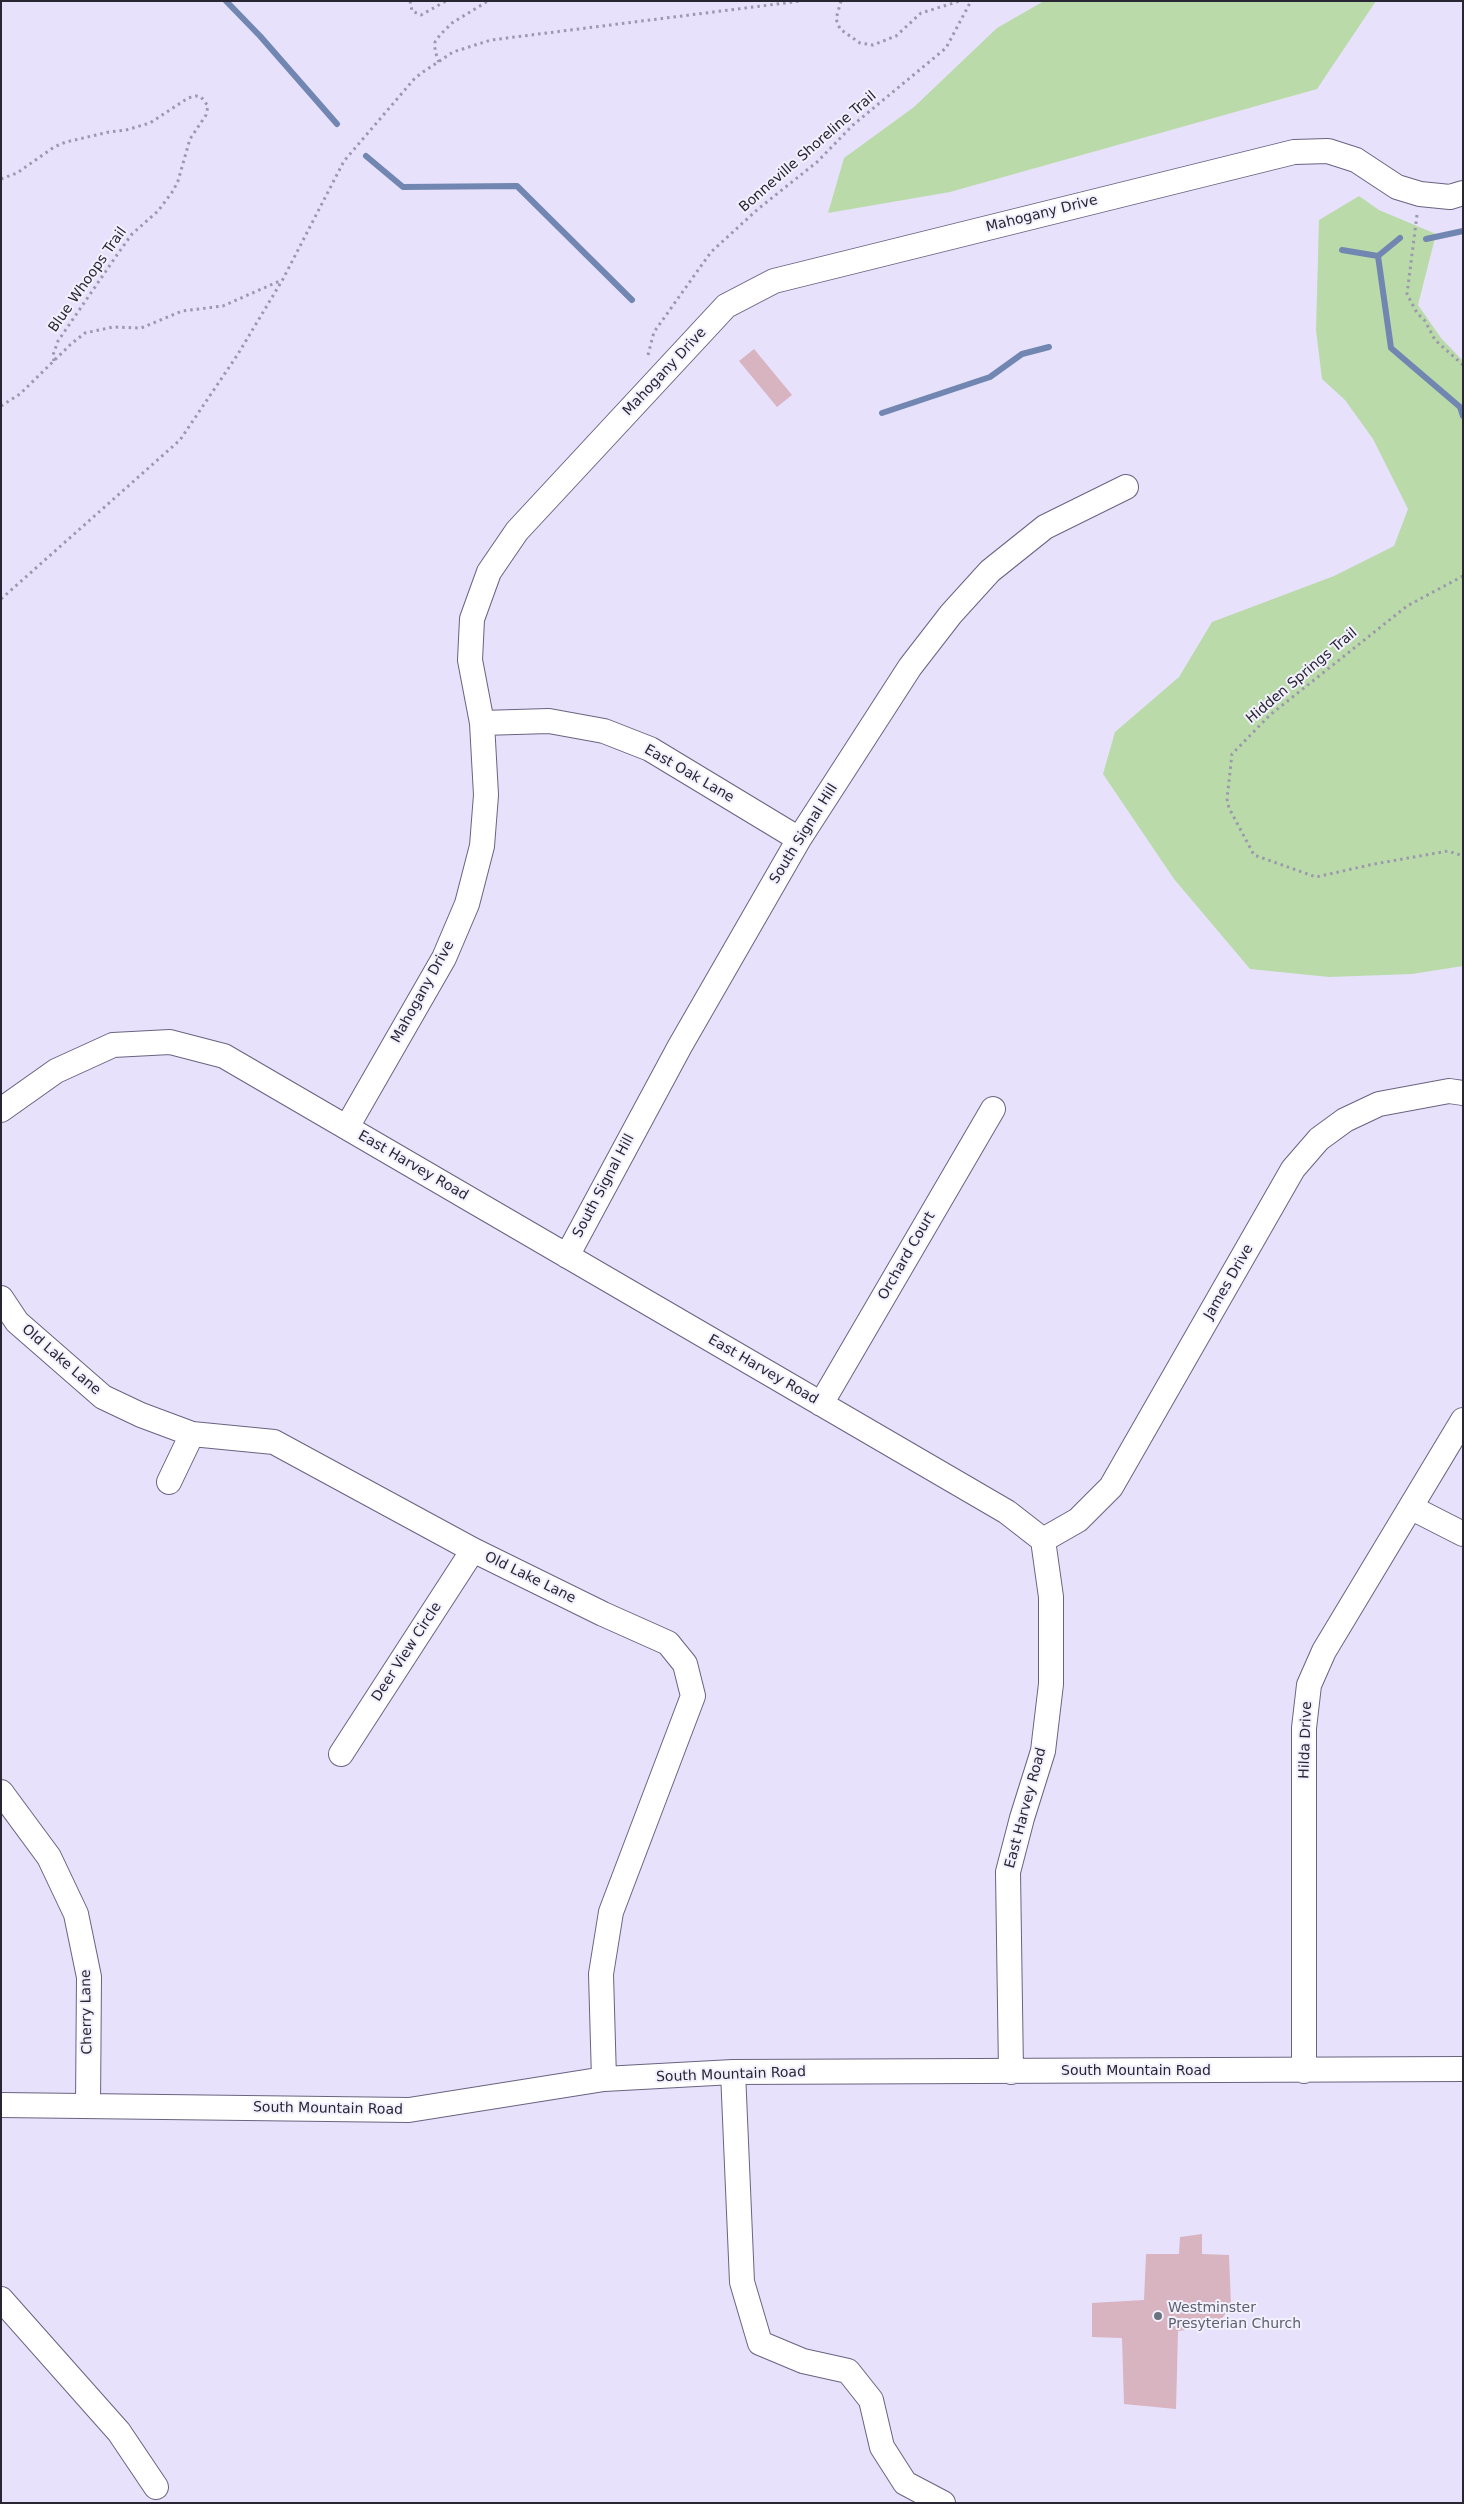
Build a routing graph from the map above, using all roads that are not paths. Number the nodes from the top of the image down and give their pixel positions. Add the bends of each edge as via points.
1 (1463, 193) edge
2 (1126, 487) dead end
3 (482, 724) junction
4 (799, 839) junction
5 (1463, 1093) edge
6 (993, 1109) dead end
7 (1, 1110) edge
8 (347, 1127) junction
9 (567, 1256) junction
10 (1, 1298) edge
11 (821, 1404) junction
12 (1463, 1420) edge
13 (192, 1434) junction
14 (168, 1482) dead end
15 (1412, 1508) junction
16 (1463, 1534) edge
17 (1043, 1540) junction
18 (473, 1550) junction
19 (341, 1754) dead end
20 (1, 1792) edge
21 (1463, 2069) edge
22 (1304, 2071) junction
23 (734, 2072) junction
24 (1011, 2072) junction
25 (604, 2079) junction
26 (1, 2105) edge
27 (88, 2106) junction
28 (1, 2299) edge
29 (156, 2488) dead end
30 (943, 2503) edge

1 - 3 street, Mahogany Drive via 1450,197 1420,194 1397,187 1356,160 1328,151 1294,152 774,281 726,306 516,532 489,572 472,619 470,660
2 - 4 street, South Signal Hill via 1044,527 990,571 910,667
3 - 4 street, East Oak Lane via 549,721 604,731 650,749
3 - 8 street, Mahogany Drive via 486,795 482,846 467,904 444,958
4 - 9 street, South Signal Hill via 680,1046
5 - 17 street, James Drive via 1449,1092 1379,1104 1345,1120 1319,1139 1293,1169 1111,1487 1078,1520
6 - 11 street, Orchard Court
7 - 8 street, East Harvey Road via 56,1071 112,1045 170,1042 224,1056
8 - 9 street, East Harvey Road
9 - 11 street, East Harvey Road
10 - 13 street, Old Lake Lane via 17,1322 103,1397
11 - 17 street, East Harvey Road via 1007,1512
12 - 15 street, Hilda Drive
13 - 14 street
13 - 18 street, Old Lake Lane via 274,1442
15 - 16 street
15 - 22 street, Hilda Drive via 1324,1651 1308,1686 1304,1728
17 - 24 street, East Harvey Road via 1051,1597 1051,1684 1043,1751 1008,1872
18 - 19 street, Deer View Circle
18 - 25 street, Old Lake Lane via 668,1643 685,1664 692,1696 611,1912 601,1974
20 - 27 street, Cherry Lane via 49,1856 76,1914 88,1977
21 - 22 street, South Mountain Road
22 - 24 street, South Mountain Road
23 - 24 street, South Mountain Road
23 - 25 street, South Mountain Road
23 - 30 street via 742,2282 760,2343 803,2361 848,2371 871,2400 882,2447 905,2483
25 - 27 street, South Mountain Road via 409,2110
26 - 27 street, South Mountain Road
28 - 29 street via 119,2432

